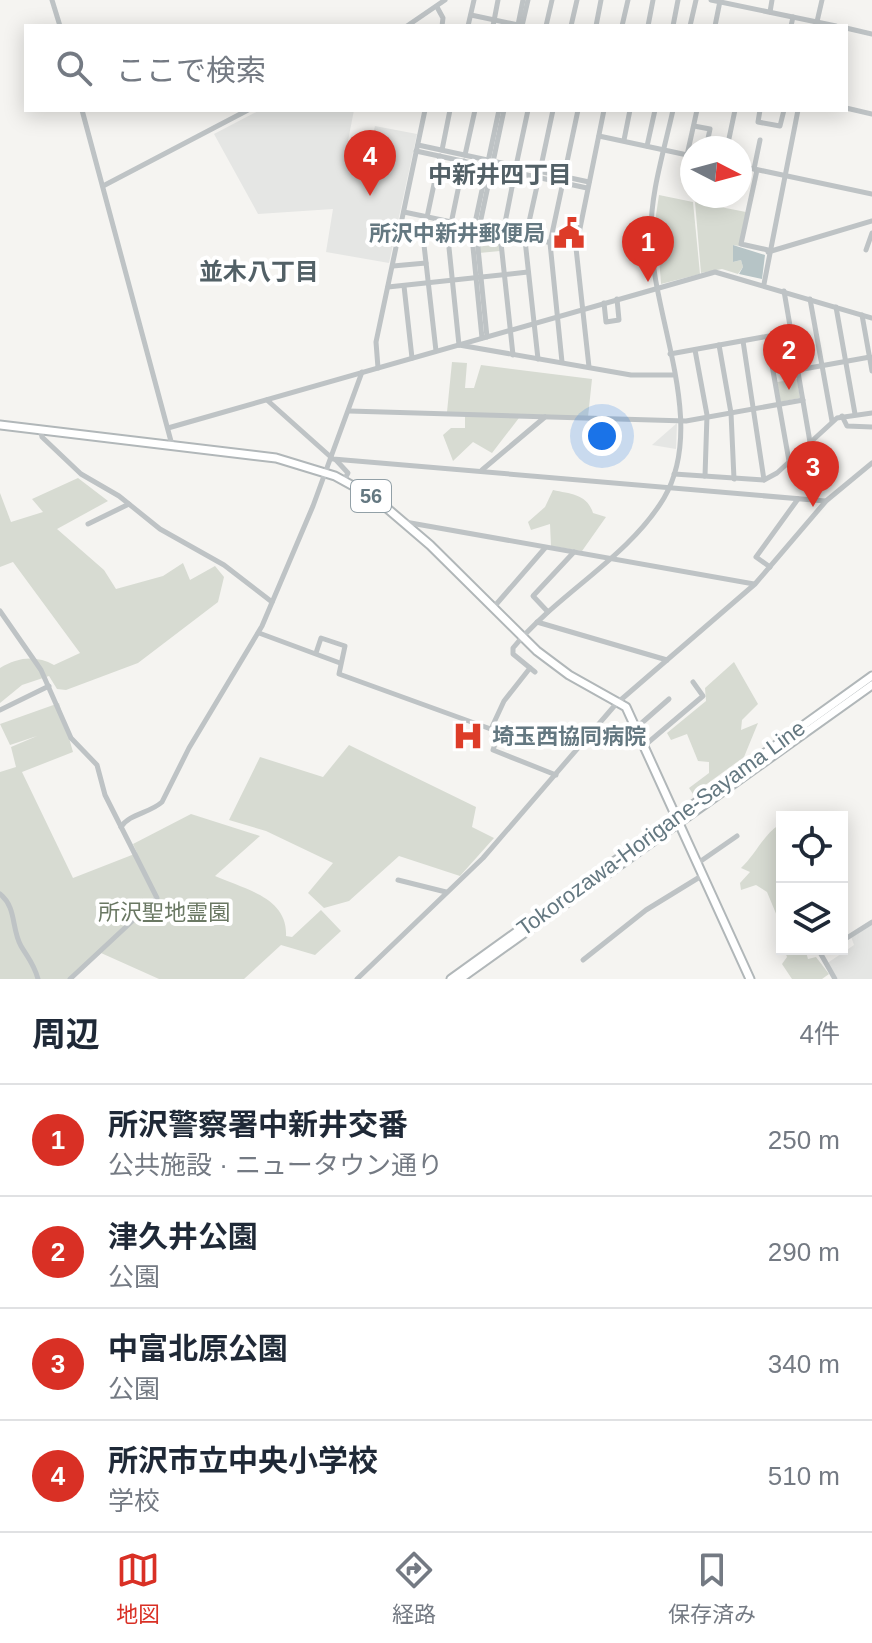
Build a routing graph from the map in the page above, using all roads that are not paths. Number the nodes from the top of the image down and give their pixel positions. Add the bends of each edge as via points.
1 (52, 0) edge
2 (445, 0) edge
3 (474, 0) edge
4 (498, 0) edge
5 (525, 0) edge
6 (552, 0) edge
7 (577, 0) edge
8 (601, 0) edge
9 (628, 0) edge
10 (653, 0) edge
11 (678, 0) edge
12 (696, 0) edge
13 (711, 0) edge
14 (772, 0) edge
15 (813, 0) edge
16 (720, 1) edge
17 (822, 1) edge
18 (437, 7) junction
19 (770, 12) junction
20 (471, 15) junction
21 (793, 17) junction
22 (494, 23) edge
23 (59, 24) edge
24 (410, 24) edge
25 (442, 24) edge
26 (469, 24) edge
27 (521, 24) edge
28 (546, 24) edge
29 (571, 24) edge
30 (596, 24) edge
31 (622, 24) edge
32 (648, 24) edge
33 (673, 24) edge
34 (690, 24) edge
35 (715, 24) edge
36 (791, 24) edge
37 (816, 24) edge
38 (848, 28) edge
39 (872, 34) edge
40 (848, 108) edge
41 (83, 112) edge
42 (244, 112) edge
43 (425, 112) edge
44 (450, 112) edge
45 (475, 112) edge
46 (502, 112) edge
47 (528, 112) edge
48 (553, 112) edge
49 (578, 112) edge
50 (604, 112) edge
51 (630, 112) edge
52 (655, 112) edge
53 (673, 112) edge
54 (697, 112) edge
55 (735, 112) edge
56 (760, 112) edge
57 (784, 112) edge
58 (798, 112) edge
59 (872, 114) edge
60 (694, 126) junction
61 (599, 136) junction
62 (693, 136) edge
63 (709, 136) edge
64 (730, 136) edge
65 (760, 140) dead end
66 (624, 141) junction
67 (647, 146) junction
68 (417, 148) junction
69 (664, 150) junction
70 (441, 153) junction
71 (680, 153) edge
72 (465, 158) junction
73 (490, 164) junction
74 (752, 168) edge
75 (516, 169) junction
76 (756, 169) junction
77 (540, 174) junction
78 (784, 175) junction
79 (564, 179) junction
80 (588, 185) junction
81 (103, 186) junction
82 (872, 194) edge
83 (404, 212) junction
84 (427, 217) junction
85 (872, 221) edge
86 (451, 222) junction
87 (477, 227) junction
88 (502, 233) junction
89 (872, 233) edge
90 (526, 238) junction
91 (550, 243) junction
92 (576, 248) junction
93 (866, 250) dead end
94 (768, 251) junction
95 (426, 263) junction
96 (393, 266) junction
97 (528, 272) junction
98 (504, 275) junction
99 (478, 278) junction
100 (452, 281) junction
101 (428, 283) junction
102 (764, 284) junction
103 (404, 286) junction
104 (388, 287) junction
105 (657, 287) junction
106 (784, 291) junction
107 (617, 299) junction
108 (810, 299) junction
109 (604, 303) junction
110 (836, 307) junction
111 (582, 309) junction
112 (862, 315) junction
113 (558, 316) junction
114 (872, 318) edge
115 (534, 323) junction
116 (510, 331) junction
117 (791, 332) junction
118 (767, 337) junction
119 (484, 338) junction
120 (743, 341) junction
121 (459, 345) junction
122 (719, 345) junction
123 (695, 350) junction
124 (436, 351) junction
125 (670, 354) junction
126 (513, 355) junction
127 (870, 357) junction
128 (412, 358) junction
129 (538, 359) junction
130 (846, 361) junction
131 (562, 362) junction
132 (822, 365) junction
133 (589, 367) junction
134 (378, 368) junction
135 (798, 370) junction
136 (872, 371) edge
137 (362, 372) junction
138 (673, 375) junction
139 (267, 400) junction
140 (803, 400) junction
141 (779, 404) junction
142 (755, 409) junction
143 (349, 411) junction
144 (731, 413) junction
145 (872, 413) edge
146 (855, 414) junction
147 (545, 416) junction
148 (842, 416) junction
149 (707, 417) junction
150 (681, 421) junction
151 (832, 421) junction
152 (0, 425) edge
153 (872, 427) edge
154 (168, 428) junction
155 (40, 429) junction
156 (810, 442) junction
157 (173, 446) junction
158 (333, 459) junction
159 (789, 461) junction
160 (872, 463) edge
161 (482, 471) junction
162 (326, 472) junction
163 (674, 474) junction
164 (705, 476) junction
165 (734, 479) junction
166 (344, 480) junction
167 (764, 480) junction
168 (669, 488) junction
169 (798, 499) junction
170 (826, 501) junction
171 (129, 504) junction
172 (405, 522) junction
173 (88, 524) dead end
174 (546, 547) junction
175 (574, 552) junction
176 (606, 559) junction
177 (770, 567) junction
178 (755, 584) junction
179 (272, 602) junction
180 (493, 608) junction
181 (0, 611) edge
182 (548, 612) junction
183 (537, 622) junction
184 (259, 633) junction
185 (522, 637) junction
186 (316, 653) junction
187 (668, 660) junction
188 (340, 663) junction
189 (872, 676) edge
190 (693, 682) dead end
191 (872, 685) edge
192 (49, 686) junction
193 (669, 699) dead end
194 (619, 702) junction
195 (0, 710) edge
196 (636, 728) junction
197 (491, 729) junction
198 (644, 746) junction
199 (556, 775) junction
200 (678, 819) junction
201 (121, 827) junction
202 (737, 836) dead end
203 (698, 863) junction
204 (703, 875) junction
205 (398, 880) dead end
206 (447, 892) junction
207 (0, 894) edge
208 (872, 922) edge
209 (848, 937) edge
210 (821, 955) edge
211 (583, 960) dead end
212 (38, 979) edge
213 (70, 979) edge
214 (357, 979) edge
215 (451, 979) edge
216 (460, 979) edge
217 (750, 979) edge
218 (835, 979) edge

1 - 23 street
2 - 18 street
3 - 20 street
4 - 22 street
5 - 27 street
6 - 28 street
7 - 29 street
8 - 30 street
9 - 31 street
10 - 32 street
11 - 33 street
12 - 34 street
13 - 16 street
14 - 19 street
15 - 17 street
16 - 19 street
16 - 35 street
17 - 37 street
18 - 24 street
18 - 25 street
19 - 21 street
20 - 22 street
20 - 26 street
21 - 36 street
21 - 37 street
38 - 39 street
40 - 59 street
41 - 81 street
42 - 81 street
43 - 68 street
44 - 70 street
45 - 72 street
46 - 73 street
47 - 75 street
48 - 77 street
49 - 79 street
50 - 61 street
51 - 66 street
52 - 67 street
53 - 69 street
54 - 60 street
55 - 64 street
56 - 57 street via 758,122 780,126
58 - 78 street
60 - 62 street
60 - 63 street via 710,129
61 - 66 street
61 - 80 street
65 - 76 street
66 - 67 street
67 - 69 street
68 - 70 street
68 - 83 street
69 - 71 street
69 - 105 street via 651,227
70 - 72 street
70 - 84 street
72 - 73 street
72 - 86 street
73 - 75 street
73 - 87 street
74 - 76 street
75 - 77 street
75 - 88 street
76 - 78 street
76 - 94 street via 741,244
77 - 79 street
77 - 90 street
78 - 82 street
78 - 94 street
79 - 80 street
79 - 91 street
80 - 92 street
81 - 154 street
83 - 84 street
83 - 96 street
84 - 86 street
84 - 95 street
85 - 94 street
86 - 87 street
86 - 100 street
87 - 88 street
87 - 99 street
88 - 90 street
88 - 98 street
89 - 93 street
90 - 91 street
90 - 97 street
91 - 92 street
91 - 113 street
92 - 111 street
94 - 102 street
95 - 96 street
95 - 101 street
96 - 104 street
97 - 98 street
97 - 115 street
98 - 99 street
98 - 116 street
99 - 100 street
99 - 119 street
100 - 101 street
100 - 121 street
101 - 103 street
101 - 124 street
102 - 105 street via 718,271
102 - 106 street
103 - 104 street
103 - 128 street
104 - 134 street via 376,342
105 - 107 street
105 - 125 street
106 - 108 street
106 - 117 street
107 - 109 street
107 - 109 street via 619,320 606,322
108 - 110 street
108 - 132 street
109 - 111 street
110 - 112 street
110 - 130 street
111 - 113 street
111 - 133 street
112 - 114 street
112 - 127 street
113 - 115 street
113 - 131 street
115 - 116 street
115 - 129 street
116 - 119 street
116 - 126 street
117 - 118 street
117 - 135 street
118 - 120 street
118 - 141 street
119 - 121 street
120 - 122 street
120 - 142 street
121 - 124 street
121 - 126 street
122 - 123 street
122 - 144 street
123 - 125 street
123 - 149 street
124 - 128 street
125 - 138 street
126 - 129 street
127 - 130 street
127 - 136 street
128 - 134 street
129 - 131 street
130 - 132 street
130 - 146 street
131 - 133 street
132 - 135 street
132 - 151 street
133 - 138 street
134 - 137 street
135 - 140 street
137 - 139 street
137 - 143 street
138 - 150 street
139 - 154 street
139 - 158 street
140 - 141 street
140 - 156 street
141 - 142 street
141 - 159 street
142 - 144 street
142 - 167 street
143 - 147 street
143 - 158 street
144 - 149 street
144 - 165 street
145 - 146 street
146 - 148 street
147 - 150 street
147 - 161 street
148 - 151 street
148 - 153 street via 847,426
149 - 150 street
149 - 164 street
150 - 163 street
151 - 156 street
152 - 155 main road, 56
154 - 157 street
155 - 157 main road, 56
155 - 171 street via 81,474
156 - 159 street
157 - 162 main road, 56 via 276,458
158 - 161 street
158 - 162 street
158 - 166 street via 348,473
159 - 167 street
160 - 170 street
161 - 168 street
162 - 166 main road, 56
162 - 179 street
163 - 164 street
163 - 168 street
164 - 165 street
165 - 167 street
166 - 172 main road, 56
168 - 169 street
168 - 176 street via 647,521
169 - 170 street
169 - 177 street via 756,557
170 - 177 street
171 - 173 street
171 - 179 street
172 - 174 street
172 - 180 main road, 56
174 - 175 street
174 - 180 street
175 - 176 street
175 - 182 street via 533,596
176 - 178 street
176 - 182 street
177 - 178 street
178 - 187 street
179 - 184 street
180 - 185 main road, 56
181 - 192 street
182 - 183 street
183 - 185 street
183 - 187 street
184 - 186 street
184 - 201 street via 162,802
185 - 194 main road, 56 via 569,675
185 - 197 street via 512,651 533,670 504,701
186 - 188 street
186 - 188 street via 321,638 345,646
187 - 194 street
188 - 197 street via 339,674
189 - 200 main road, Tokorozawa-Horigane-Sayama Line
190 - 198 street via 703,696
191 - 200 main road, Tokorozawa-Horigane-Sayama Line
192 - 195 street
192 - 201 street via 71,738 97,765
193 - 196 street
194 - 196 main road, 56
194 - 199 street
196 - 198 main road, 56
197 - 199 street via 499,732 493,750
198 - 200 main road, 56
199 - 206 street
200 - 203 main road, 56
200 - 215 main road, Tokorozawa-Horigane-Sayama Line
200 - 216 main road, Tokorozawa-Horigane-Sayama Line
201 - 213 street via 157,898
202 - 203 street
203 - 204 main road, 56
204 - 211 street via 646,910
204 - 217 main road, 56
205 - 206 street
206 - 214 street
207 - 212 street via 10,904
208 - 209 street
210 - 218 street

